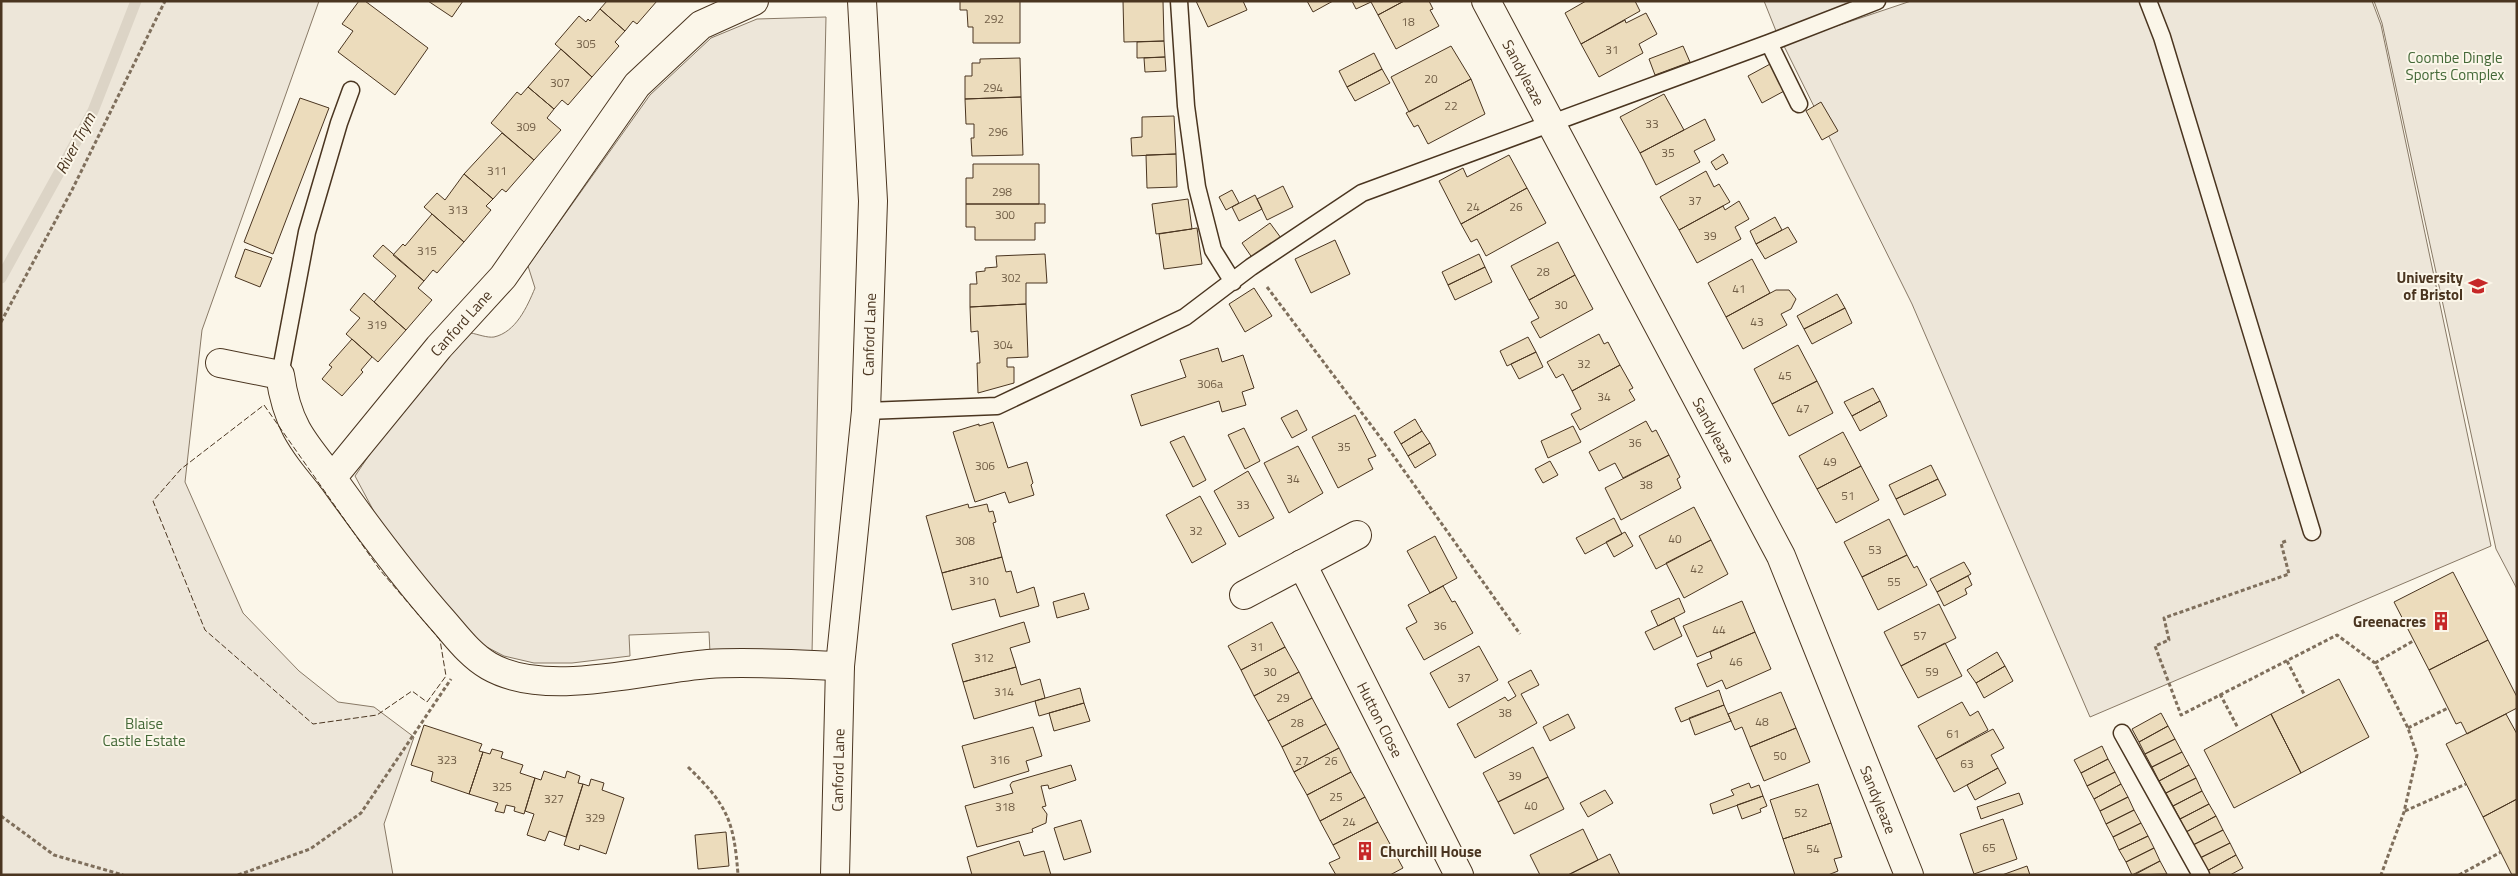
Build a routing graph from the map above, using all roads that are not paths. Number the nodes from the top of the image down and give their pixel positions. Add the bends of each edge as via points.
1 (754, 1) edge
2 (862, 1) edge
3 (1179, 1) edge
4 (1486, 1) edge
5 (1877, 1) edge
6 (2148, 1) edge
7 (1769, 44) junction
8 (351, 90) dead end
9 (1799, 104) dead end
10 (1553, 123) junction
11 (1233, 282) junction
12 (220, 363) dead end
13 (280, 376) junction
14 (866, 411) junction
15 (332, 478) junction
16 (2312, 532) road end
17 (1357, 535) dead end
18 (1302, 564) junction
19 (1244, 595) dead end
20 (840, 666) junction
21 (2122, 732) dead end
22 (835, 875) edge
23 (1459, 875) edge
24 (1909, 875) edge
25 (2201, 875) edge

1 - 15 street, Canford Lane via 701,25 637,85 503,277 439,347
2 - 14 street, Canford Lane via 873,201
3 - 11 lane via 1186,106 1197,186 1213,250
4 - 10 street, Sandyleaze
5 - 7 lane
6 - 16 lane via 2162,37
7 - 9 lane
7 - 10 lane
8 - 13 lane via 307,232
10 - 11 lane via 1362,193
10 - 24 street, Sandyleaze via 1781,556
11 - 14 lane via 1185,317 997,406
12 - 13 street
13 - 15 street via 290,420
14 - 20 street, Canford Lane
15 - 20 street via 415,590 470,651 488,666 506,674 553,680 620,677 708,664
17 - 18 street
18 - 19 street
18 - 23 street, Hutton Close
20 - 22 street, Canford Lane
21 - 25 lane

